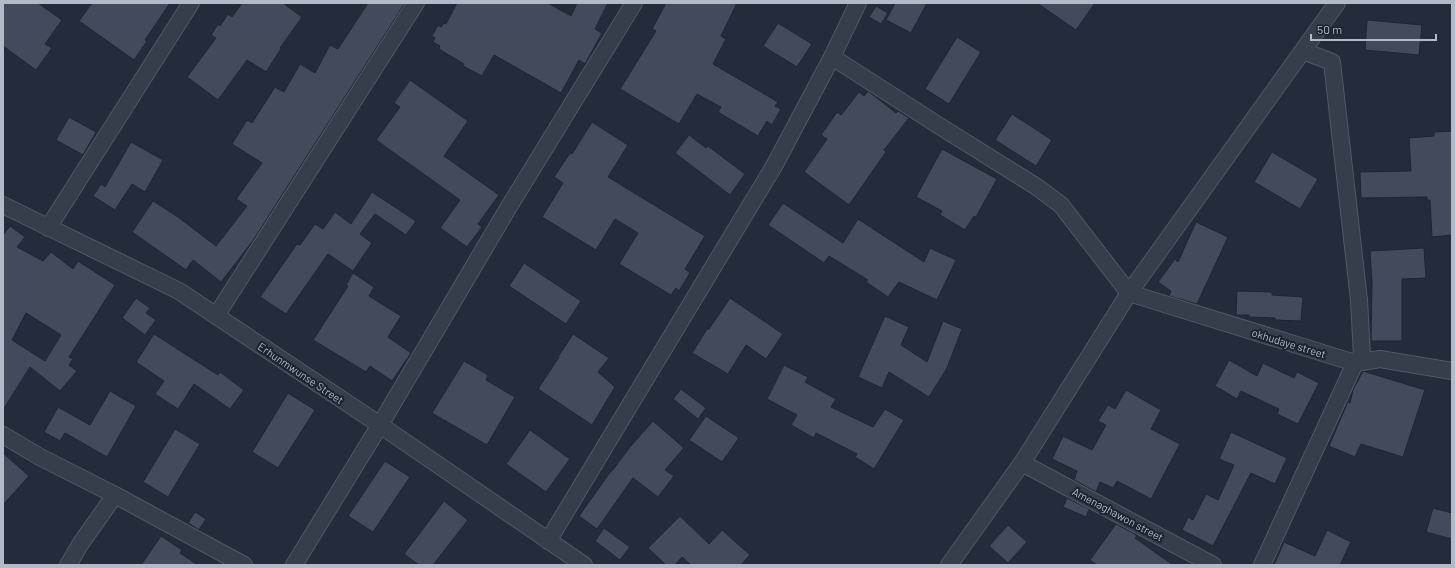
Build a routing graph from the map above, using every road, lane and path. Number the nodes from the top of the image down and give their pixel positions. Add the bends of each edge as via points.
1 (191, 3) edge
2 (416, 3) edge
3 (634, 3) edge
4 (858, 3) edge
5 (1337, 3) edge
6 (1303, 51) junction
7 (832, 57) junction
8 (3, 205) edge
9 (48, 228) junction
10 (1129, 293) junction
11 (216, 316) junction
12 (1355, 363) junction
13 (1452, 371) edge
14 (380, 425) junction
15 (3, 434) edge
16 (1022, 463) junction
17 (115, 495) junction
18 (548, 541) junction
19 (68, 565) edge
20 (244, 565) edge
21 (294, 565) edge
22 (584, 565) edge
23 (949, 565) edge
24 (1213, 565) edge
25 (1262, 565) edge

1 - 9 street
2 - 11 street
3 - 14 street via 506,210
4 - 7 street
5 - 6 street
6 - 10 street
6 - 12 street via 1332,62 1359,300 1362,356
7 - 10 street via 1037,187 1061,205
7 - 18 street via 774,166
8 - 9 street, Erhunmwunse Street
9 - 11 street, Erhunmwunse Street via 179,291
10 - 12 street, okhudaye street
10 - 16 street
11 - 14 street, Erhunmwunse Street
12 - 13 street, okhudaye street via 1380,360
12 - 25 street
14 - 18 street, Erhunmwunse Street
14 - 21 street
15 - 17 street via 40,457
16 - 23 street
16 - 24 street, Amenaghawon street
17 - 19 street
17 - 20 street
18 - 22 street, Erhunmwunse Street

